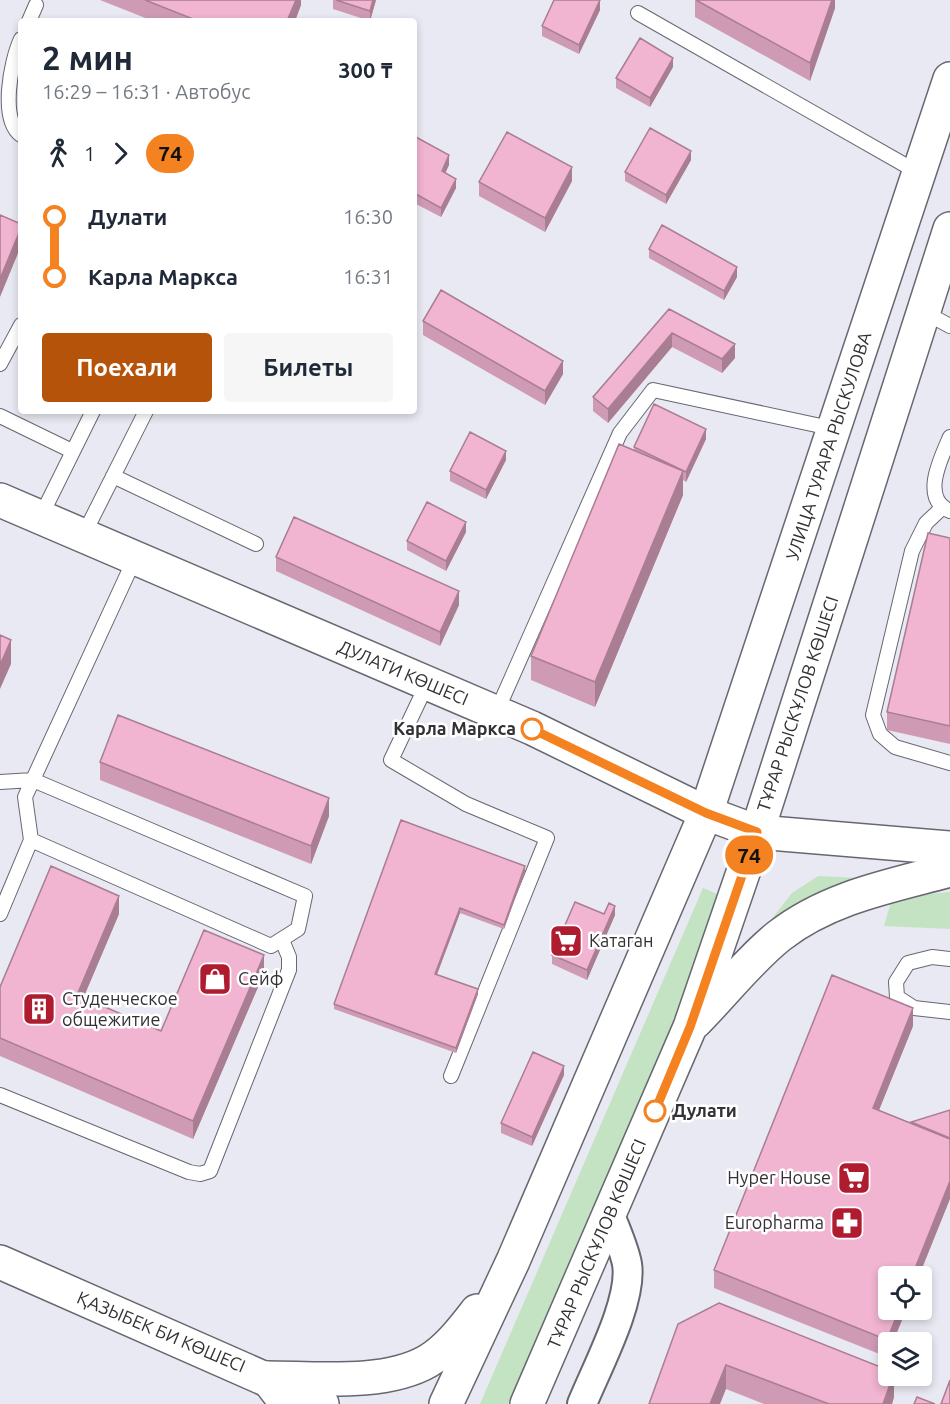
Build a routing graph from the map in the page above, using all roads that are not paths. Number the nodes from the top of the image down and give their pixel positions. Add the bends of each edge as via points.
1 (36, 5) dead end
2 (638, 13) dead end
3 (30, 18) edge
4 (18, 45) edge
5 (950, 79) edge
6 (18, 134) edge
7 (919, 173) junction
8 (950, 229) edge
9 (937, 319) edge
10 (18, 331) edge
11 (0, 364) edge
12 (91, 414) edge
13 (144, 414) edge
14 (0, 416) edge
15 (835, 429) junction
16 (950, 437) edge
17 (72, 451) junction
18 (113, 476) junction
19 (0, 500) edge
20 (946, 509) edge
21 (40, 518) junction
22 (83, 536) junction
23 (256, 544) dead end
24 (135, 558) junction
25 (427, 684) junction
26 (496, 713) junction
27 (950, 763) edge
28 (33, 780) junction
29 (0, 782) edge
30 (706, 813) junction
31 (757, 832) junction
32 (32, 840) junction
33 (950, 848) edge
34 (950, 870) edge
35 (0, 914) edge
36 (282, 940) junction
37 (950, 959) edge
38 (950, 1012) edge
39 (690, 1027) junction
40 (451, 1076) dead end
41 (0, 1095) edge
42 (610, 1215) junction
43 (513, 1261) junction
44 (0, 1262) edge
45 (267, 1378) junction
46 (287, 1404) edge
47 (321, 1404) edge
48 (446, 1404) edge
49 (527, 1404) edge
50 (582, 1404) edge

1 - 3 lane
2 - 7 lane
4 - 6 lane via 7,69 4,88 7,123
5 - 7 main road, УЛИЦА ТУРАРА РЫСКУЛОВА
7 - 15 main road, УЛИЦА ТУРАРА РЫСКУЛОВА
8 - 9 main road, ТҰРАР РЫСКҰЛОВ КӨШЕСІ
9 - 31 main road, ТҰРАР РЫСКҰЛОВ КӨШЕСІ
10 - 11 lane
12 - 17 lane
13 - 18 lane
14 - 17 lane
15 - 26 lane via 653,390 620,433
15 - 30 main road, УЛИЦА ТУРАРА РЫСКУЛОВА
16 - 20 lane via 937,466 936,500
17 - 21 lane
18 - 22 lane
18 - 23 lane
19 - 21 main road, ДУЛАТИ КӨШЕСІ
20 - 27 lane via 926,523 912,551 873,715 880,734 895,747
21 - 22 main road, ДУЛАТИ КӨШЕСІ
22 - 24 main road, ДУЛАТИ КӨШЕСІ
24 - 25 main road, ДУЛАТИ КӨШЕСІ
24 - 28 lane
25 - 26 main road, ДУЛАТИ КӨШЕСІ
25 - 40 lane via 391,760 466,804 547,838
26 - 30 main road, ДУЛАТИ КӨШЕСІ
28 - 29 lane
28 - 32 lane via 26,797
28 - 36 lane via 305,896 298,929
30 - 31 main road, ДУЛАТИ КӨШЕСІ
30 - 43 main road
31 - 33 main road, ДУЛАТИ КӨШЕСІ
31 - 39 main road, ТҰРАР РЫСКҰЛОВ КӨШЕСІ
32 - 35 lane
32 - 36 lane via 271,946
34 - 39 main road via 854,895 808,916 778,937
36 - 41 lane via 289,970 210,1171 189,1172
37 - 38 lane via 932,957 908,963 896,982 897,998 914,1008
39 - 42 main road, ТҰРАР РЫСКҰЛОВ КӨШЕСІ
42 - 49 main road, ТҰРАР РЫСКҰЛОВ КӨШЕСІ
42 - 50 street via 627,1264 627,1284 623,1304
43 - 45 main road via 454,1339 430,1360 414,1367 359,1377
43 - 48 main road
44 - 45 main road, ҚАЗЫБЕК БИ КӨШЕСІ
45 - 46 main road
45 - 47 main road, ҚАЗЫБЕК БИ КӨШЕСІ

